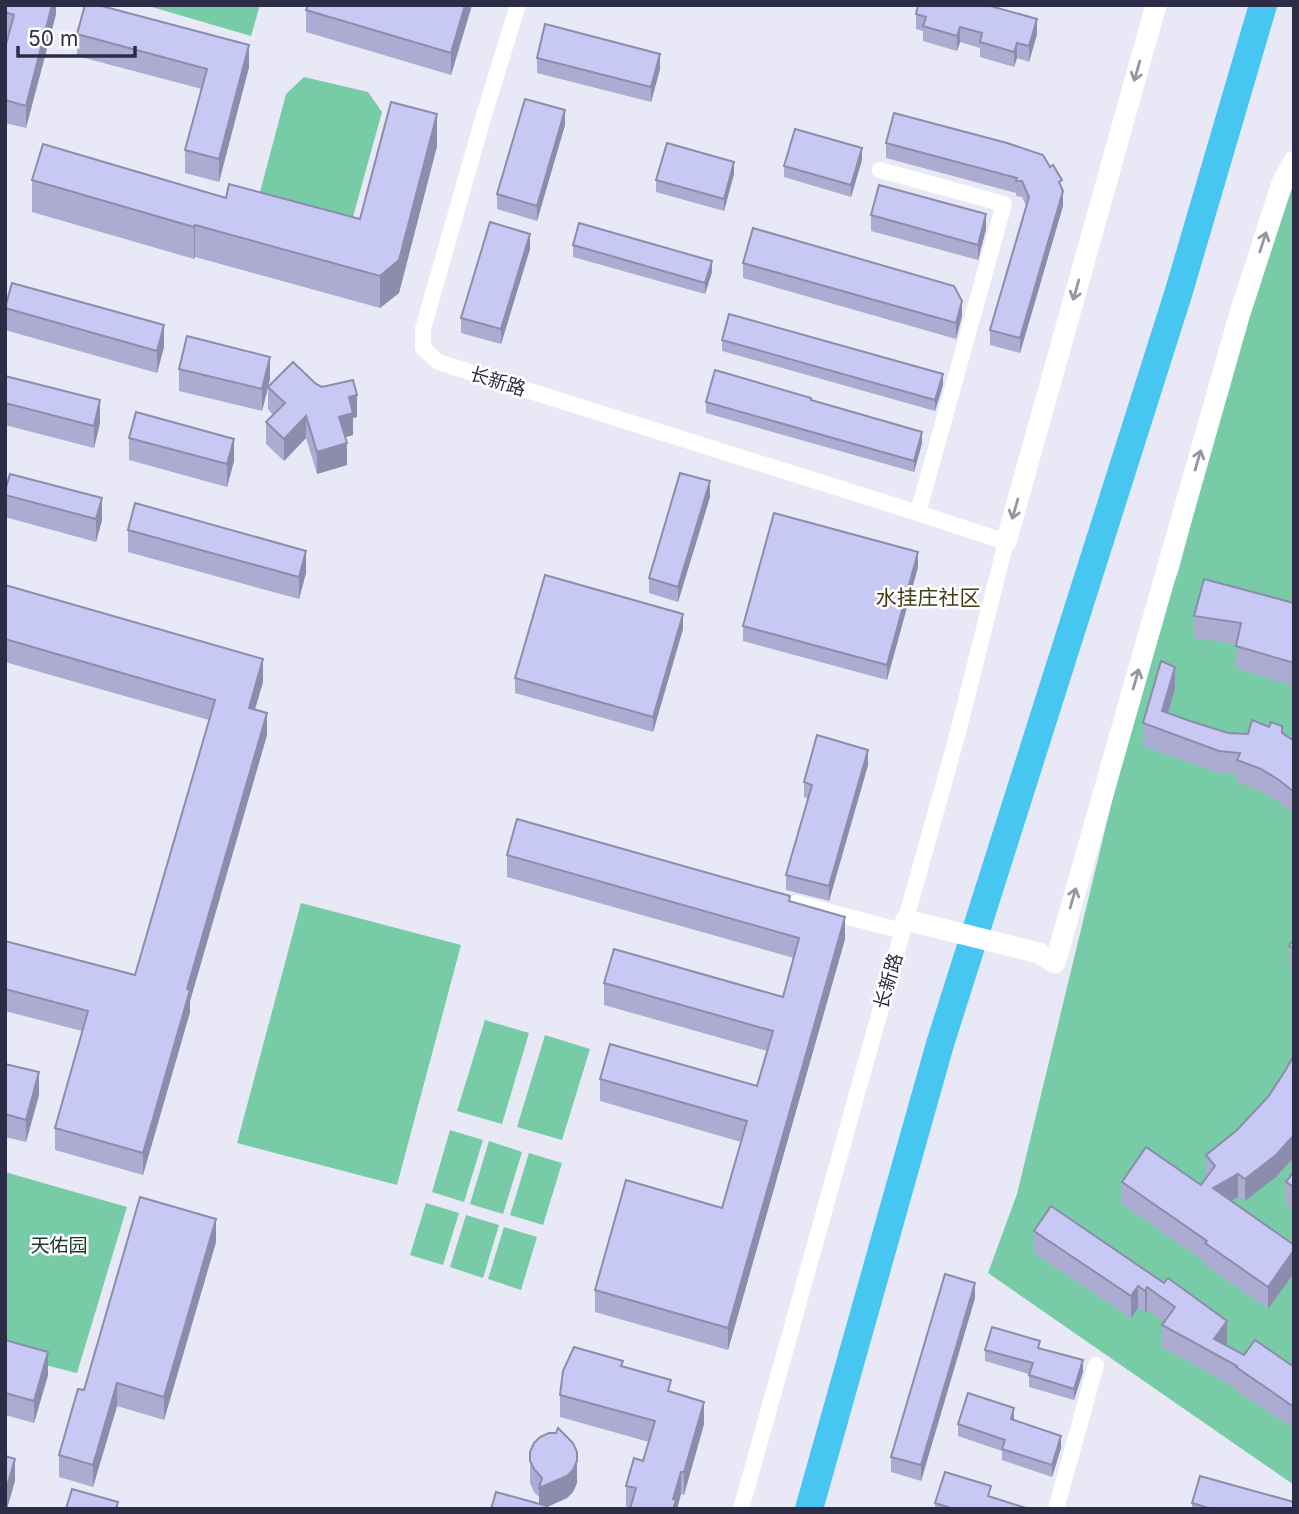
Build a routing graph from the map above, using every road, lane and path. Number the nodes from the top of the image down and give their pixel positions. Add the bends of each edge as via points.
1 (518, 5) edge
2 (1156, 5) edge
3 (1294, 161) edge
4 (880, 170) dead end
5 (918, 513) junction
6 (1006, 542) junction
7 (796, 903) edge
8 (904, 925) junction
9 (1096, 1365) dead end
10 (741, 1509) edge
11 (1056, 1509) edge

1 - 5 street, 长新路 via 427,316 423,348 438,362
2 -> 6 street
8 -> 3 street via 1039,953 1055,964 1240,313 1282,183
4 - 5 street via 1004,204
5 - 6 street, 长新路
6 - 8 street, 长新路
7 - 8 street
8 - 10 street, 长新路
9 - 11 street

